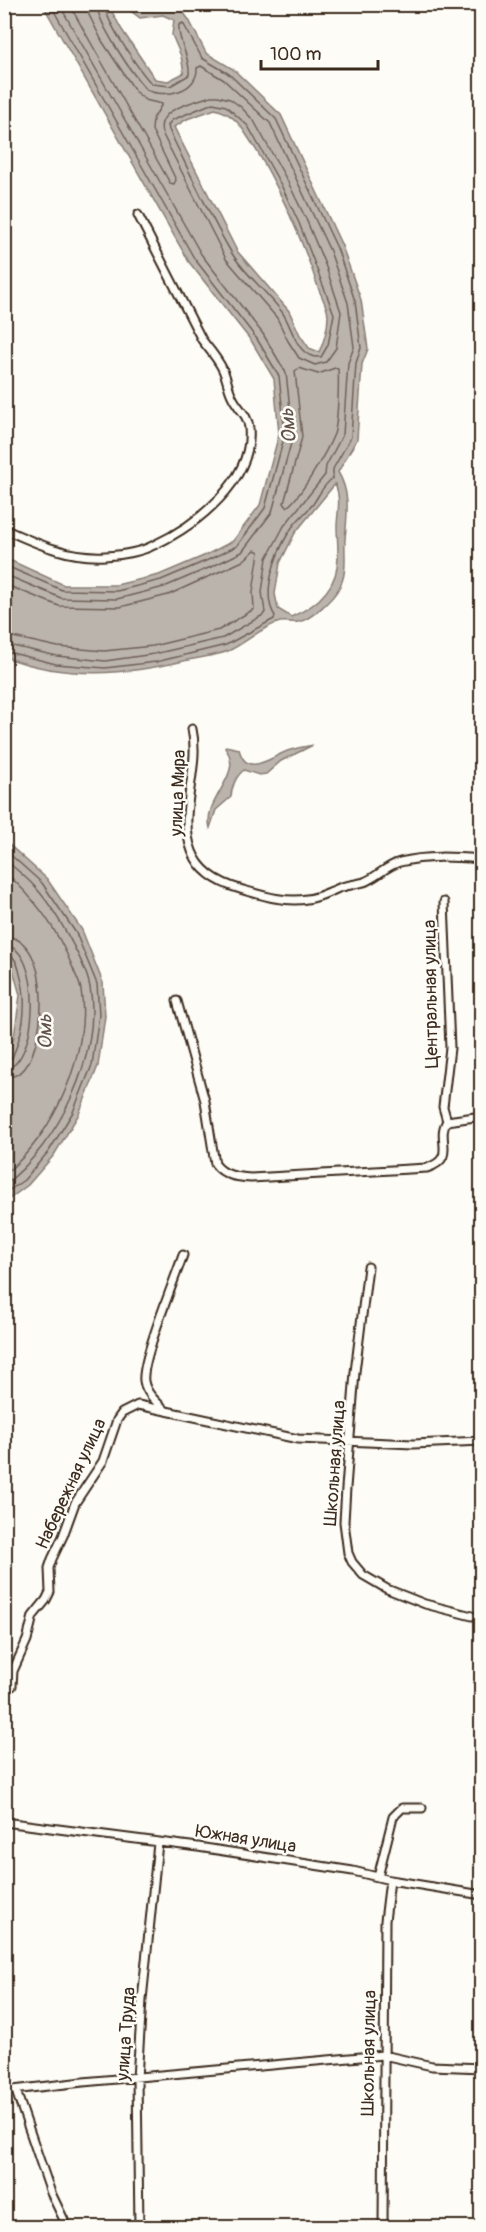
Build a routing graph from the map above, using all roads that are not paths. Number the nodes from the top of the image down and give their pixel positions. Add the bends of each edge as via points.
1 (138, 215) dead end
2 (4, 529) edge
3 (192, 729) dead end
4 (482, 859) edge
5 (444, 902) dead end
6 (177, 1001) dead end
7 (482, 1116) edge
8 (447, 1121) junction
9 (183, 1255) dead end
10 (368, 1267) dead end
11 (168, 1413) junction
12 (351, 1441) junction
13 (482, 1441) edge
14 (472, 1616) dead end
15 (12, 1686) dead end
16 (422, 1808) dead end
17 (4, 1822) edge
18 (158, 1843) junction
19 (378, 1877) junction
20 (390, 1880) junction
21 (482, 1895) edge
22 (383, 2055) junction
23 (482, 2068) edge
24 (136, 2078) junction
25 (4, 2091) edge
26 (16, 2091) junction
27 (64, 2220) dead end
28 (139, 2228) edge
29 (383, 2228) edge

1 - 2 street via 202,340 223,371 232,398 248,418 248,453 231,487 200,515 153,546 103,556 58,552
3 - 4 street, улица Мира via 195,758 188,838 200,865 221,884 274,898 299,900 366,881 397,863 440,856
5 - 8 street, Центральная улица via 450,1048 443,1107
6 - 8 street, Центральная улица via 205,1101 215,1164 228,1174 251,1178 427,1168 442,1159 443,1127
7 - 8 street
9 - 11 street via 144,1375 147,1389
10 - 12 street, Школьная улица
11 - 12 street via 298,1439
11 - 15 street, Набережная улица via 138,1405 117,1420 102,1461 75,1503 52,1559 50,1592 33,1616 13,1671
12 - 13 street
12 - 14 street, Школьная улица via 344,1522 352,1562 363,1575 387,1590
16 - 19 street via 402,1808 393,1817
17 - 18 street, Южная улица
18 - 19 street, Южная улица via 353,1870
18 - 24 street, улица Труда
19 - 20 street, Южная улица
20 - 21 street, Южная улица
20 - 22 street, Школьная улица via 385,1921
22 - 23 street via 432,2066
22 - 24 street
22 - 29 street, Школьная улица
24 - 26 street
24 - 28 street, улица Труда
25 - 26 street
26 - 27 street

